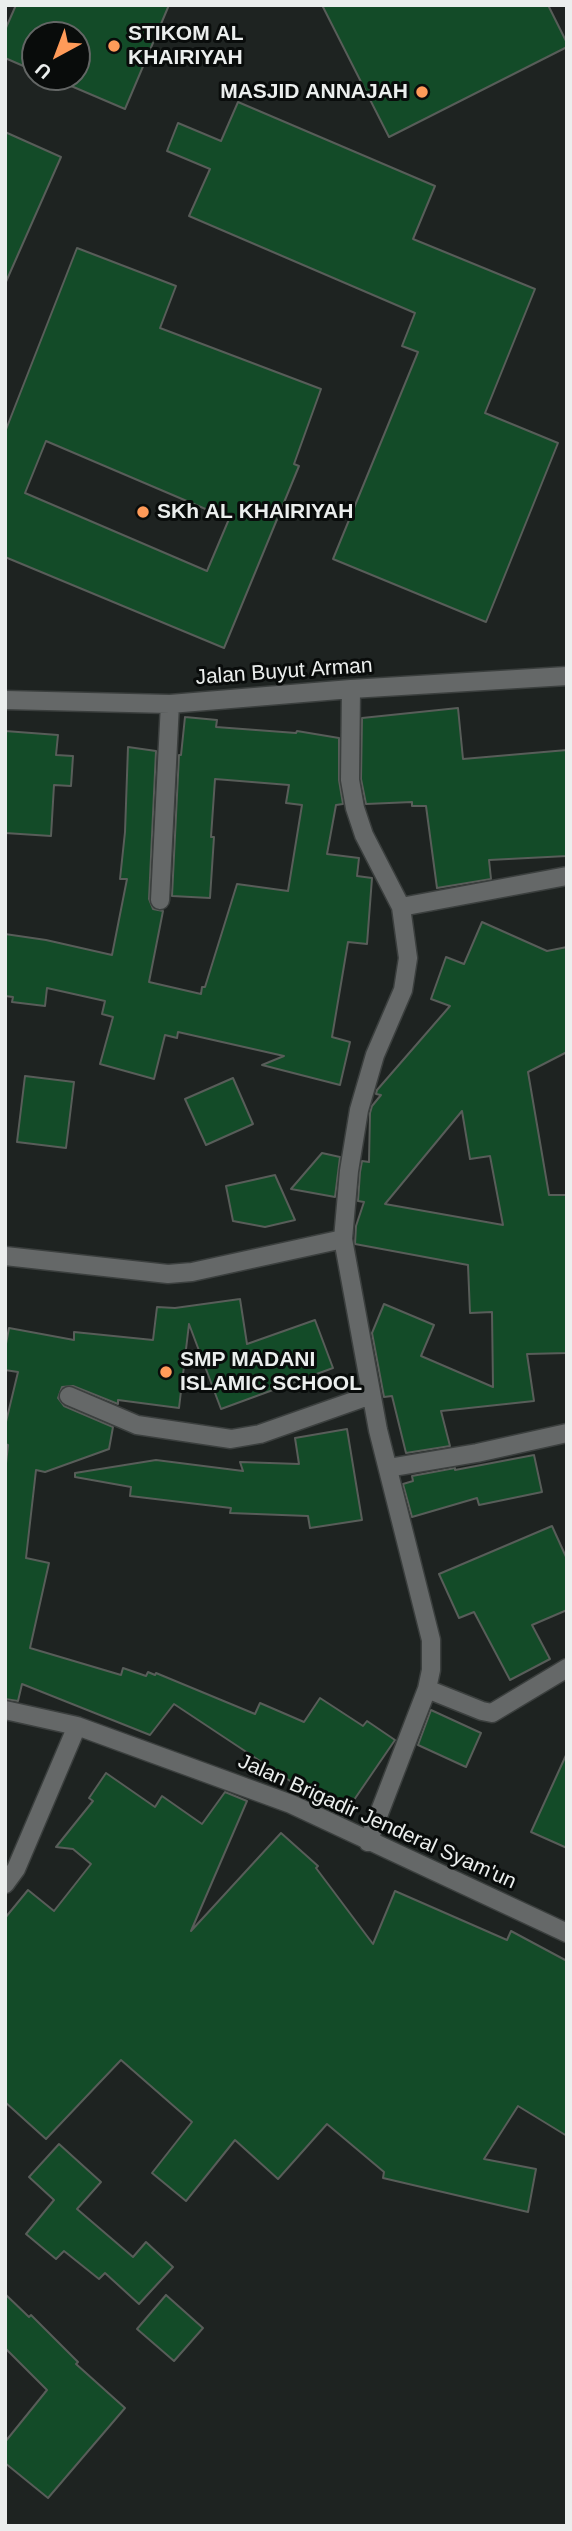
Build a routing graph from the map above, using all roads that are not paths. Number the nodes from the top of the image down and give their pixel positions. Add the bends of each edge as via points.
1 (567, 676) edge
2 (351, 689) junction
3 (5, 700) edge
4 (170, 704) junction
5 (567, 876) edge
6 (160, 900) dead end
7 (401, 907) junction
8 (343, 1239) junction
9 (5, 1256) edge
10 (371, 1395) junction
11 (69, 1396) dead end
12 (567, 1433) edge
13 (388, 1468) junction
14 (567, 1668) edge
15 (427, 1689) junction
16 (5, 1710) edge
17 (77, 1726) junction
18 (368, 1842) junction
19 (5, 1884) edge
20 (567, 1933) edge

1 - 2 street, Jalan Buyut Arman
2 - 4 street, Jalan Buyut Arman
2 - 7 street via 350,780 355,808
3 - 4 street, Jalan Buyut Arman
4 - 6 street
5 - 7 street
7 - 8 street via 408,958 402,989 359,1110
8 - 9 street via 167,1274
8 - 10 street
10 - 11 street via 260,1434 232,1439 137,1425
10 - 13 street
12 - 13 street
13 - 15 street via 431,1640
14 - 15 street via 492,1713
15 - 18 street
16 - 17 street, Jalan Brigadir Jenderal Syam'un
17 - 18 street, Jalan Brigadir Jenderal Syam'un via 291,1804
17 - 19 street
18 - 20 street, Jalan Brigadir Jenderal Syam'un

